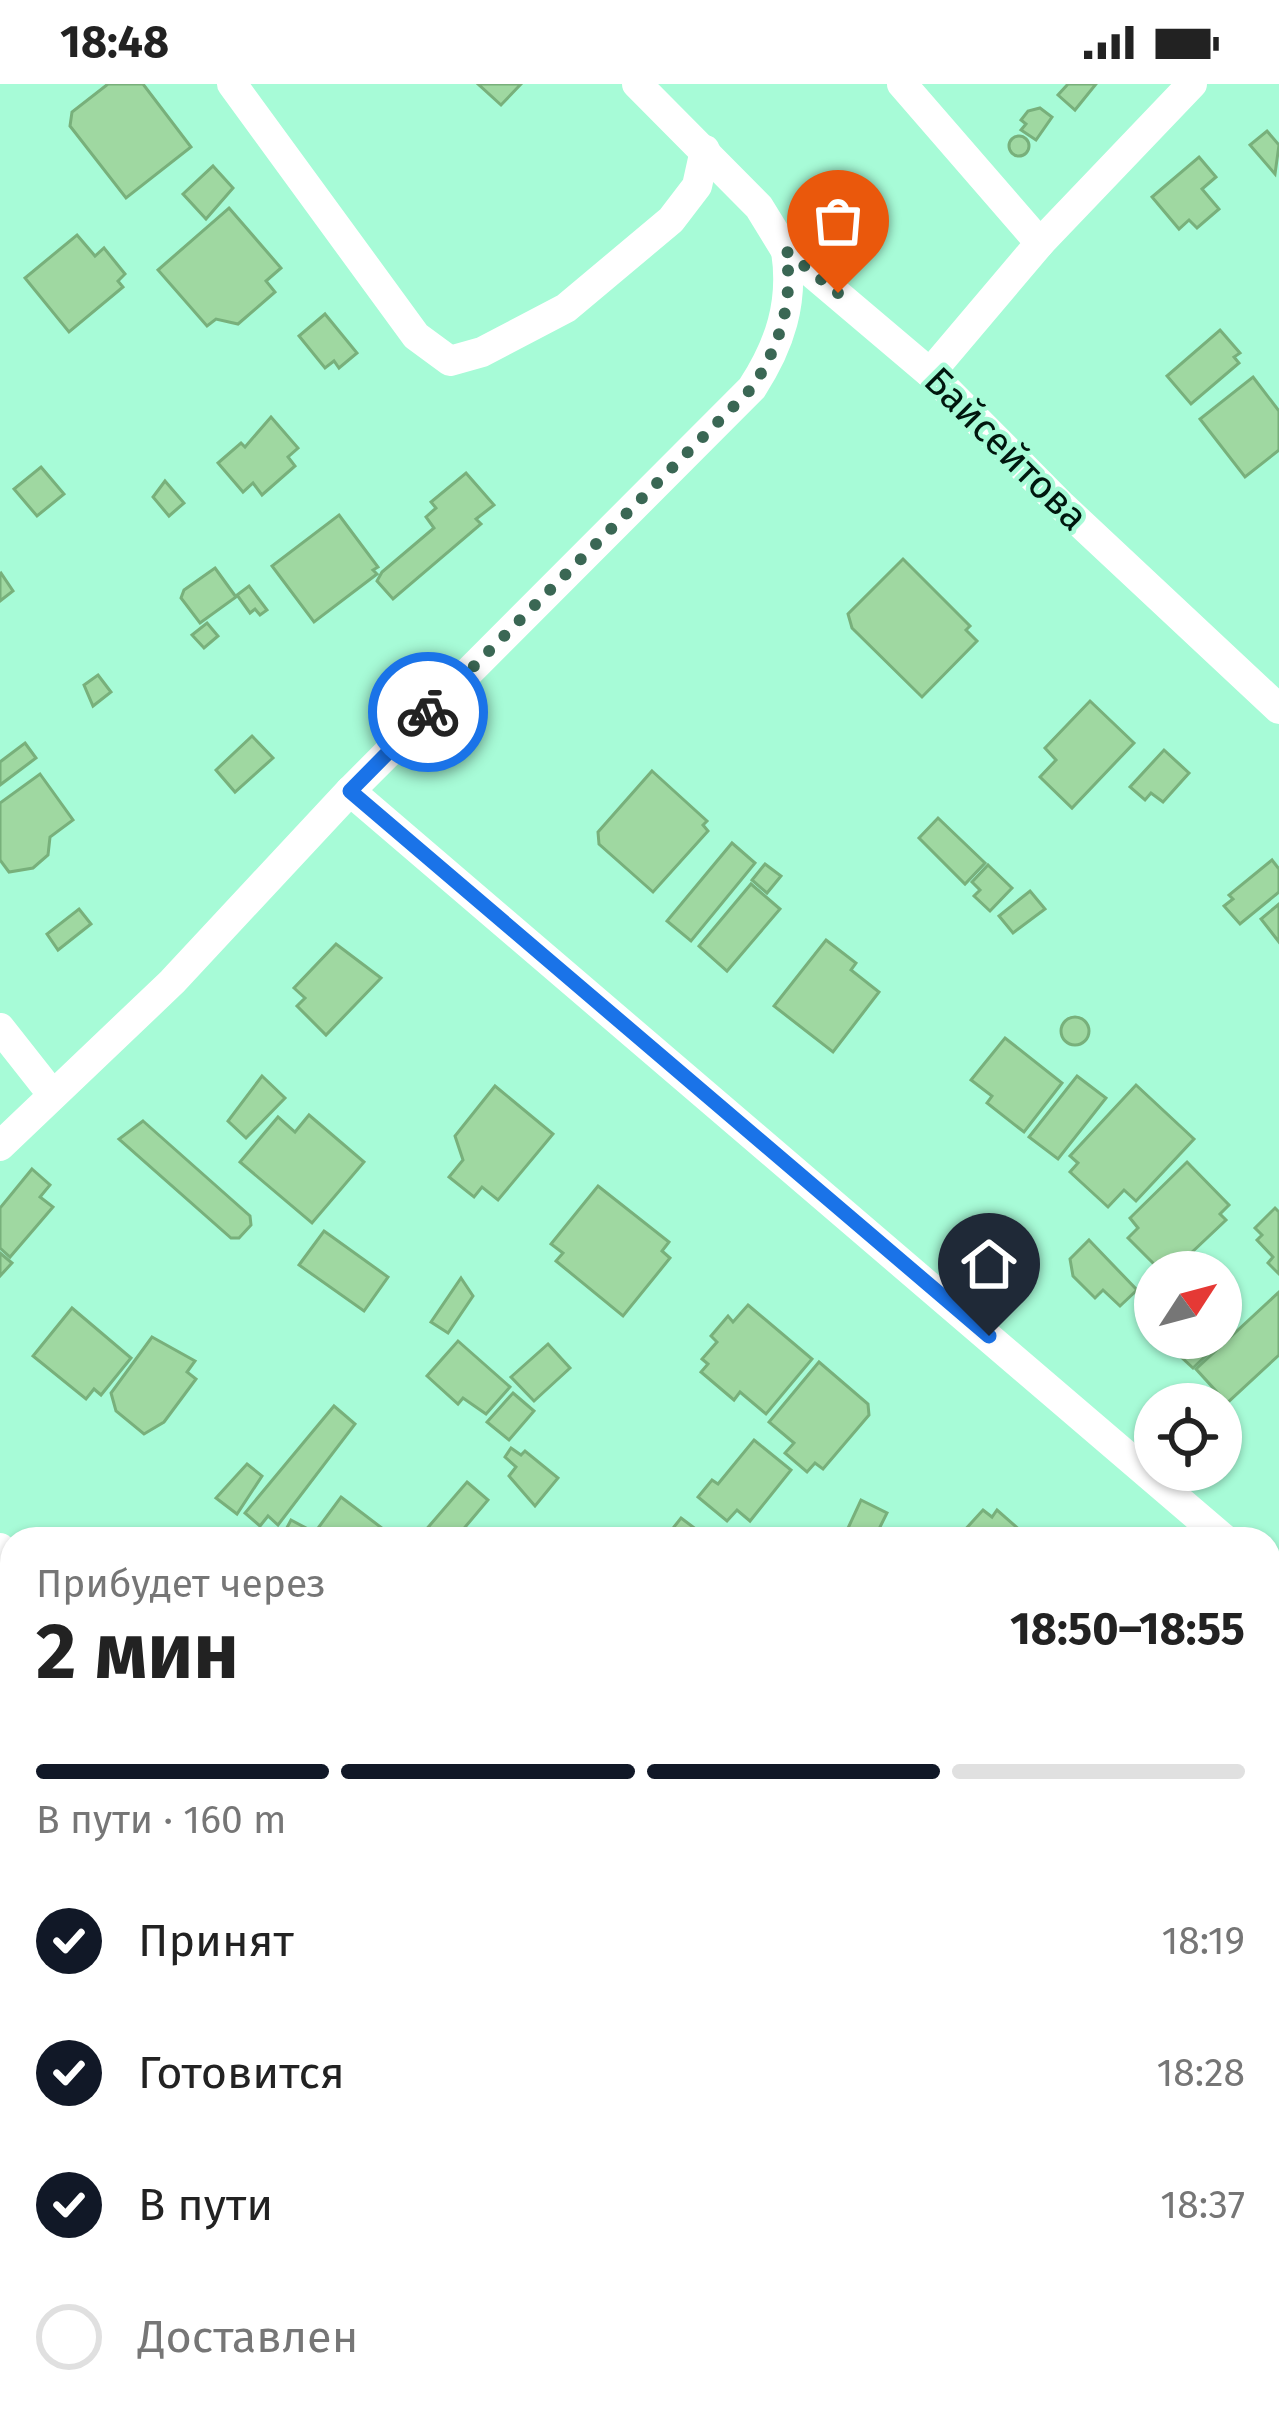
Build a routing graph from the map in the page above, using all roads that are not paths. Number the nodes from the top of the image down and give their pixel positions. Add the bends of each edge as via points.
1 (232, 84) edge
2 (638, 84) edge
3 (902, 84) edge
4 (1192, 84) edge
5 (705, 150) junction
6 (1040, 243) junction
7 (786, 251) junction
8 (930, 373) junction
9 (1279, 709) edge
10 (350, 791) junction
11 (0, 1028) edge
12 (52, 1094) junction
13 (0, 1146) edge
14 (1210, 1527) edge

1 - 5 street via 416,336 450,361 566,308 671,220 697,186
2 - 5 street, Байсейтова
3 - 6 street
4 - 6 street
5 - 7 street, Байсейтова via 759,207
6 - 8 street
7 - 8 street, Байсейтова
7 - 10 street via 785,317 752,388
8 - 9 street, Байсейтова
10 - 12 street via 172,982
10 - 14 street
11 - 12 street
12 - 13 street

